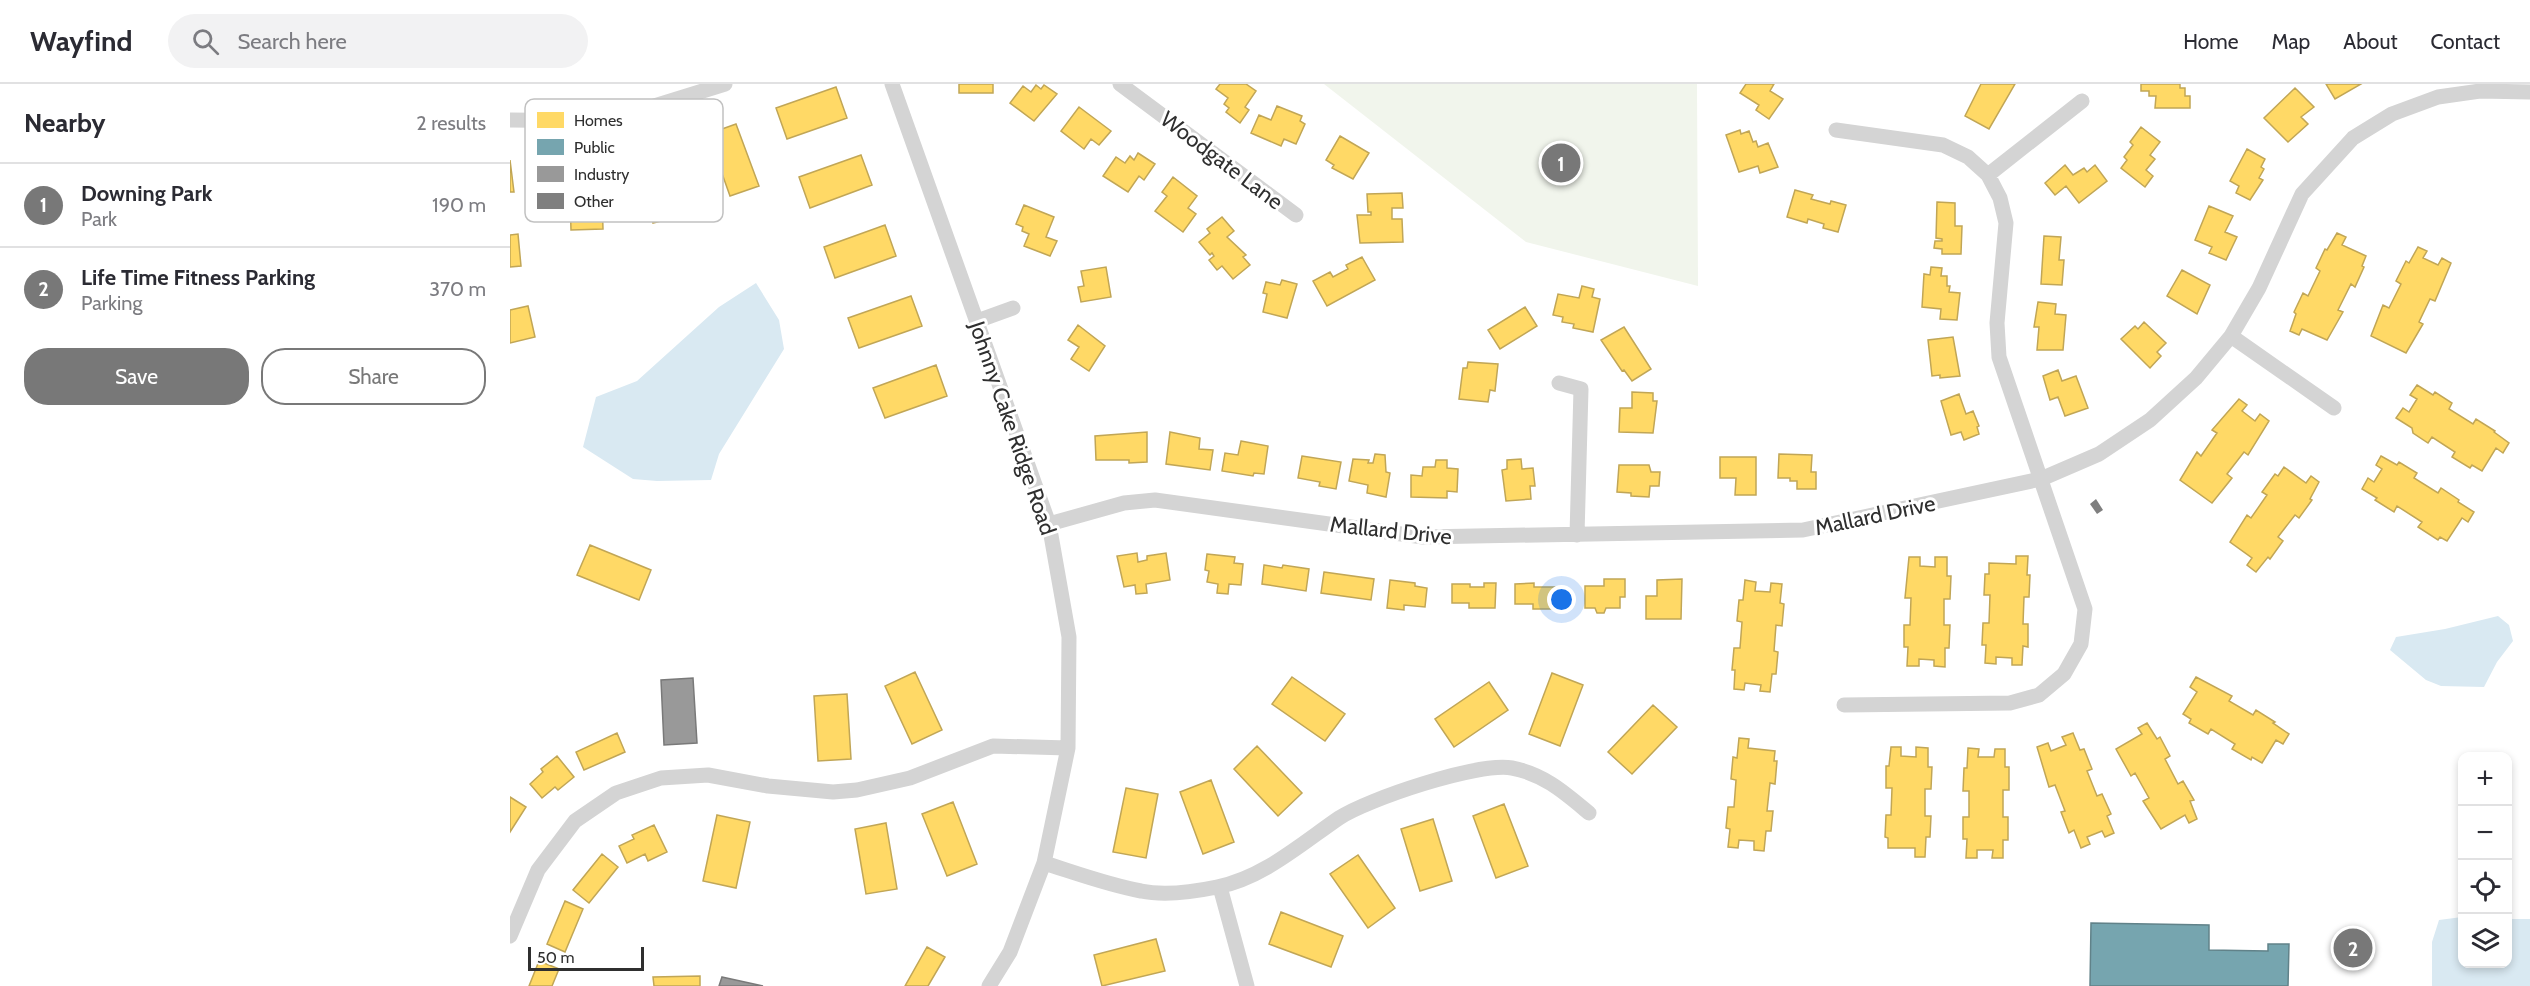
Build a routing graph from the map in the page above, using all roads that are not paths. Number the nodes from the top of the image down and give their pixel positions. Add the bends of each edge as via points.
1 (892, 84) edge
2 (1120, 84) edge
3 (715, 86) edge
4 (2530, 92) edge
5 (675, 99) edge
6 (2082, 101) dead end
7 (510, 120) edge
8 (525, 120) edge
9 (1836, 129) dead end
10 (1988, 175) junction
11 (1296, 215) dead end
12 (1013, 308) dead end
13 (977, 321) junction
14 (2231, 336) junction
15 (1559, 383) dead end
16 (2334, 408) dead end
17 (2041, 479) junction
18 (1049, 524) junction
19 (1577, 535) junction
20 (1844, 705) dead end
21 (1068, 748) junction
22 (1589, 813) dead end
23 (1044, 863) junction
24 (1220, 887) junction
25 (510, 936) edge
26 (989, 986) edge
27 (1248, 986) edge

1 - 13 street, Johnny Cake Ridge Road
2 - 11 street, Woodgate Lane
3 - 5 street
4 - 14 street, Mallard Drive via 2480,91 2438,97 2392,114 2353,138 2302,194 2259,288
6 - 10 street
7 - 8 street
9 - 10 street via 1943,145 1968,157
10 - 17 street via 2000,198 2006,224 1997,323 1999,357
12 - 13 street
13 - 18 street, Johnny Cake Ridge Road
14 - 16 street
14 - 17 street, Mallard Drive via 2196,378 2150,420 2099,454
15 - 19 street via 1581,389
17 - 19 street, Mallard Drive via 1803,530
17 - 20 street via 2085,609 2081,644 2064,674 2039,695 2010,704
18 - 19 street, Mallard Drive via 1124,503 1155,500 1423,537
18 - 21 street, Johnny Cake Ridge Road via 1069,637
21 - 23 street, Johnny Cake Ridge Road
21 - 25 street via 993,746 910,778 856,790 833,792 768,786 708,775 661,778 616,793 575,820 538,870
22 - 24 street via 1548,780 1511,768 1479,768 1400,791 1342,816 1263,870
23 - 24 street via 1142,892 1181,893
23 - 26 street, Johnny Cake Ridge Road via 1010,952
24 - 27 street

